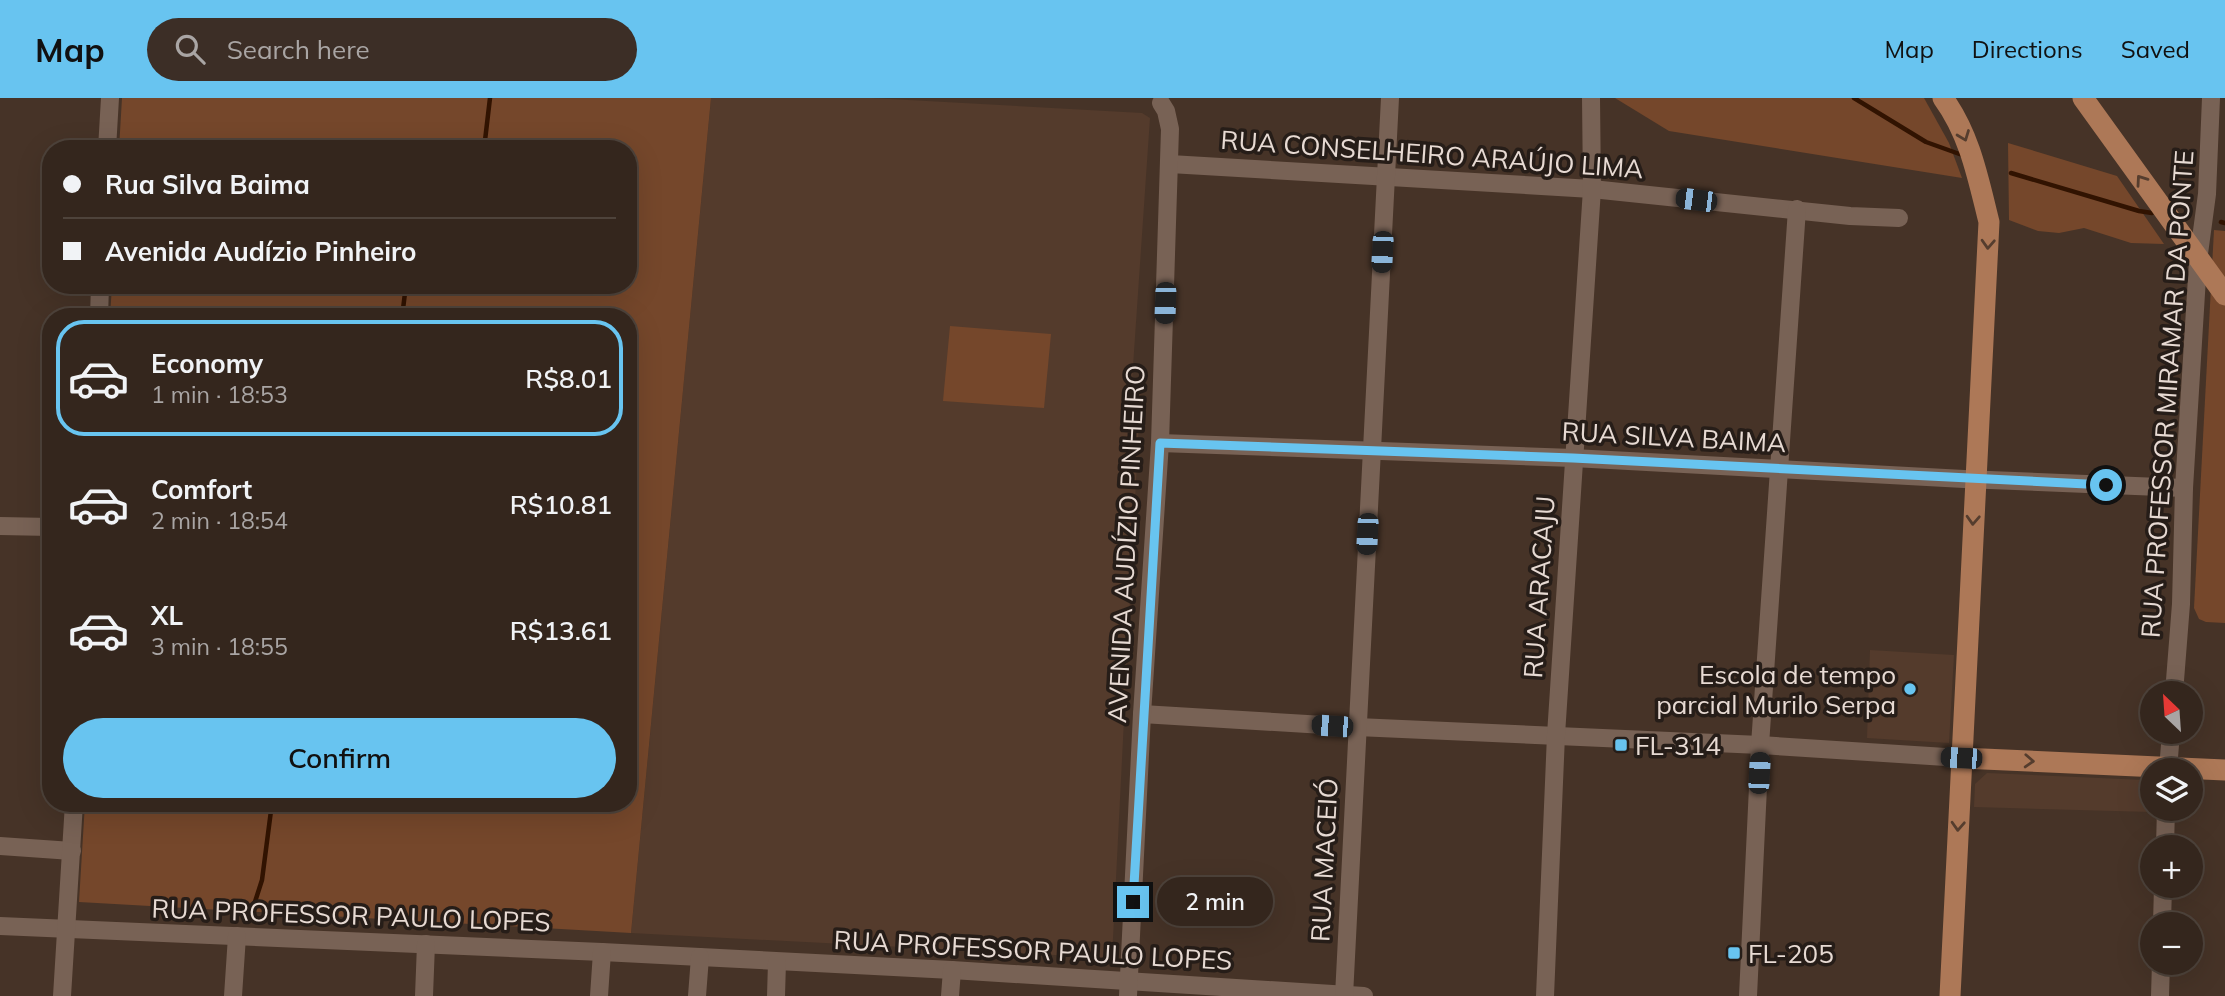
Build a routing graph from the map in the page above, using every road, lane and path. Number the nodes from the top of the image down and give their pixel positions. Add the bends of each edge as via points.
1 (110, 98) edge
2 (1390, 98) edge
3 (1591, 98) edge
4 (1943, 98) edge
5 (2083, 98) edge
6 (2211, 98) edge
7 (1158, 100) edge
8 (108, 140) edge
9 (1170, 164) junction
10 (1385, 176) junction
11 (1592, 189) junction
12 (1797, 209) junction
13 (1899, 218) dead end
14 (2198, 261) junction
15 (2225, 295) edge
16 (1160, 443) junction
17 (1372, 452) junction
18 (1573, 458) junction
19 (1779, 468) junction
20 (1975, 479) junction
21 (2184, 488) junction
22 (0, 526) edge
23 (42, 527) edge
24 (2175, 681) edge
25 (1142, 714) junction
26 (1357, 727) junction
27 (1556, 735) junction
28 (1760, 745) junction
29 (1961, 758) junction
30 (2140, 768) edge
31 (2203, 770) edge
32 (2225, 770) edge
33 (74, 812) edge
34 (0, 846) edge
35 (72, 851) junction
36 (0, 926) edge
37 (65, 929) junction
38 (237, 936) junction
39 (426, 944) junction
40 (602, 952) junction
41 (699, 957) junction
42 (777, 962) junction
43 (952, 970) junction
44 (2161, 975) edge
45 (1128, 989) edge
46 (62, 996) edge
47 (233, 996) edge
48 (424, 996) edge
49 (599, 996) edge
50 (696, 996) edge
51 (776, 996) edge
52 (950, 996) edge
53 (1344, 996) edge
54 (1364, 996) edge
55 (1545, 996) edge
56 (1748, 996) edge
57 (1950, 996) edge
58 (2160, 996) edge

1 - 8 street
2 - 10 street, RUA MACEIÓ
3 - 11 street, RUA ARACAJU
4 -> 20 main road via 1956,117 1976,167 1989,222
14 -> 5 main road
6 - 14 street, RUA PROFESSOR MIRAMAR DA PONTE via 2207,194
7 - 9 street, AVENIDA AUDÍZIO PINHEIRO via 1170,129
9 - 10 street, RUA CONSELHEIRO ARAÚJO LIMA
9 - 16 street, AVENIDA AUDÍZIO PINHEIRO
10 - 11 street, RUA CONSELHEIRO ARAÚJO LIMA
10 - 17 street, RUA MACEIÓ
11 - 12 street, RUA CONSELHEIRO ARAÚJO LIMA
11 - 18 street, RUA ARACAJU
12 - 13 street, RUA CONSELHEIRO ARAÚJO LIMA
12 - 19 street
14 - 15 main road
14 - 21 street, RUA PROFESSOR MIRAMAR DA PONTE
16 - 17 street, RUA SILVA BAIMA
16 - 25 street, AVENIDA AUDÍZIO PINHEIRO
17 - 18 street, RUA SILVA BAIMA
17 - 26 street, RUA MACEIÓ
18 - 19 street, RUA SILVA BAIMA
18 - 27 street, RUA ARACAJU
19 - 20 street, RUA SILVA BAIMA
19 - 28 street
20 - 21 street, RUA SILVA BAIMA
20 -> 29 main road
21 - 24 street, RUA PROFESSOR MIRAMAR DA PONTE
22 - 23 street
25 - 26 street
25 - 45 street, AVENIDA AUDÍZIO PINHEIRO
26 - 27 street
26 - 53 street, RUA MACEIÓ
27 - 28 street
27 - 55 street, RUA ARACAJU
28 - 29 street
28 - 56 street
29 -> 30 main road
29 -> 57 main road
31 - 32 main road
33 - 35 street
34 - 35 street
35 - 37 street
36 - 37 street, RUA PROFESSOR PAULO LOPES
37 - 38 street, RUA PROFESSOR PAULO LOPES
37 - 46 street
38 - 39 street, RUA PROFESSOR PAULO LOPES
38 - 47 street
39 - 40 street, RUA PROFESSOR PAULO LOPES
39 - 48 street
40 - 41 street, RUA PROFESSOR PAULO LOPES
40 - 49 street
41 - 42 street, RUA PROFESSOR PAULO LOPES
41 - 50 street
42 - 43 street, RUA PROFESSOR PAULO LOPES
42 - 51 street
43 - 45 street, RUA PROFESSOR PAULO LOPES
43 - 52 street
44 - 58 street
45 - 53 street, RUA PROFESSOR PAULO LOPES
53 - 54 street, RUA PROFESSOR PAULO LOPES

